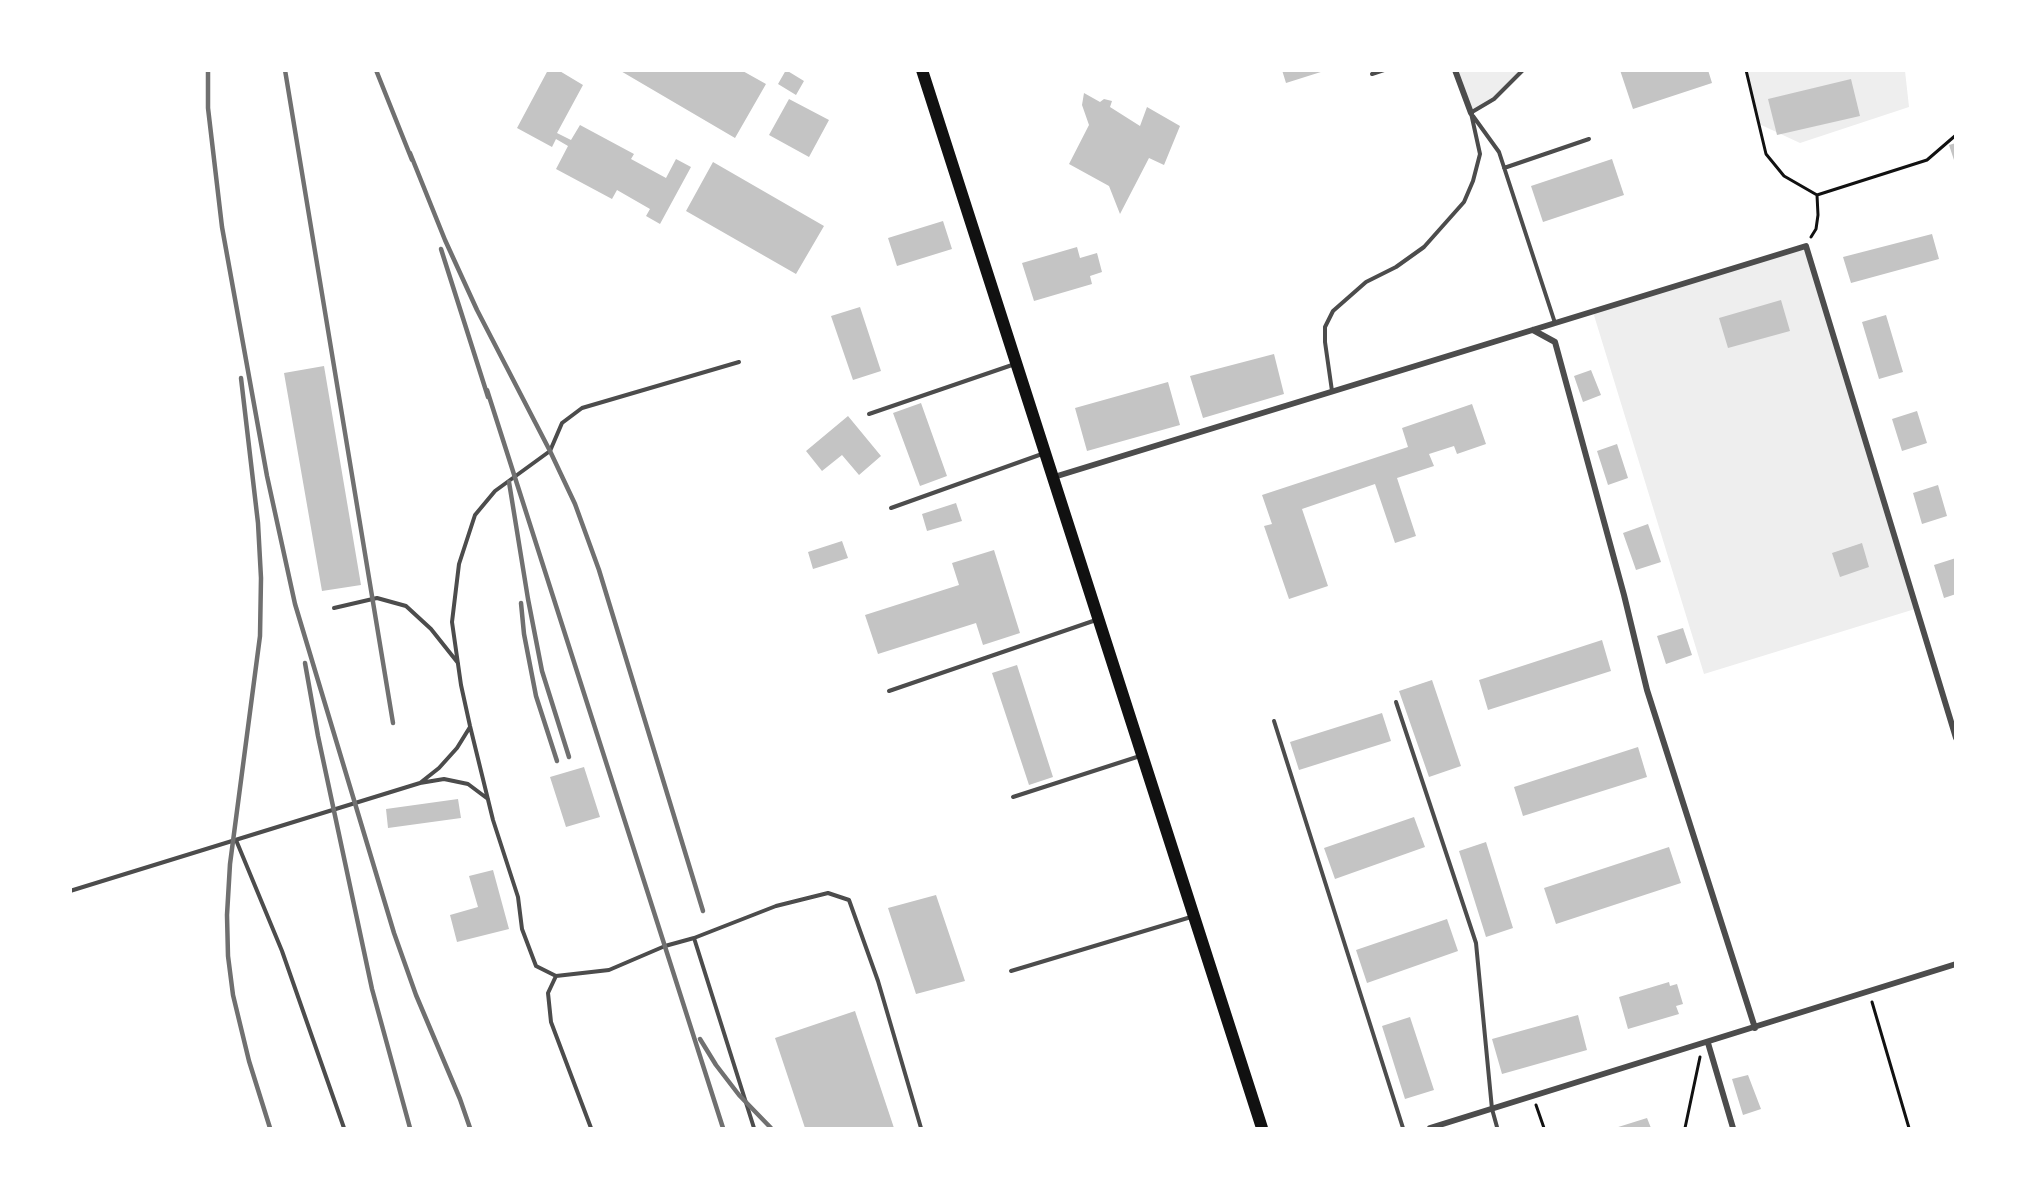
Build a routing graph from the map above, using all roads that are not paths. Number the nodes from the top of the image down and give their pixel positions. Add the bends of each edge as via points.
1 (922, 70) edge
2 (1384, 70) edge
3 (1455, 70) edge
4 (1523, 70) edge
5 (1372, 74) dead end
6 (1471, 113) junction
7 (1589, 139) dead end
8 (1504, 168) junction
9 (1555, 323) junction
10 (1533, 330) junction
11 (739, 362) dead end
12 (1016, 364) junction
13 (1332, 391) junction
14 (869, 414) dead end
15 (1046, 453) junction
16 (1054, 477) junction
17 (891, 508) dead end
18 (334, 608) dead end
19 (1100, 619) junction
20 (458, 663) junction
21 (889, 691) dead end
22 (1396, 702) dead end
23 (1274, 721) dead end
24 (470, 726) junction
25 (1956, 738) edge
26 (1143, 755) junction
27 (420, 783) junction
28 (1013, 796) dead end
29 (488, 799) junction
30 (236, 840) junction
31 (70, 891) edge
32 (1195, 916) junction
33 (694, 938) junction
34 (1956, 964) edge
35 (1011, 971) dead end
36 (556, 976) junction
37 (1755, 1028) junction
38 (1705, 1044) junction
39 (1492, 1109) junction
40 (1497, 1127) dead end
41 (344, 1128) edge
42 (591, 1128) edge
43 (754, 1128) edge
44 (921, 1128) edge
45 (1262, 1128) edge
46 (1403, 1128) edge
47 (1430, 1128) edge
48 (1733, 1128) edge

1 - 12 highway
2 - 5 lane
3 - 6 street
4 - 6 lane via 1494,99
6 - 8 lane via 1499,152
6 - 13 lane via 1480,154 1464,202 1424,247 1366,282 1333,311 1325,327
7 - 8 lane
8 - 9 lane
9 - 10 street
9 - 25 street via 1806,246
10 - 13 street
10 - 37 street via 1555,342 1647,690
11 - 20 lane via 582,408 562,423 550,451 495,491 475,515 459,564 452,621
12 - 14 lane
12 - 15 highway
13 - 16 street
15 - 16 highway
15 - 17 lane
16 - 19 highway
18 - 20 lane via 377,598 406,606
19 - 21 lane
19 - 26 highway
20 - 24 lane
22 - 39 lane via 1476,943
23 - 46 lane
24 - 27 lane via 457,748
24 - 29 lane
26 - 28 lane
26 - 32 highway
27 - 29 lane via 444,779 468,784
27 - 30 lane
29 - 36 lane via 518,897 522,929 536,966
30 - 31 lane
30 - 41 lane via 282,951
32 - 35 lane
32 - 45 highway
33 - 36 lane via 609,970
33 - 43 lane
33 - 44 lane via 787,903 828,893 849,900 878,981
34 - 37 street
36 - 42 lane via 549,993 551,1022
37 - 38 street
38 - 39 street
38 - 48 street
39 - 40 lane
39 - 47 street

